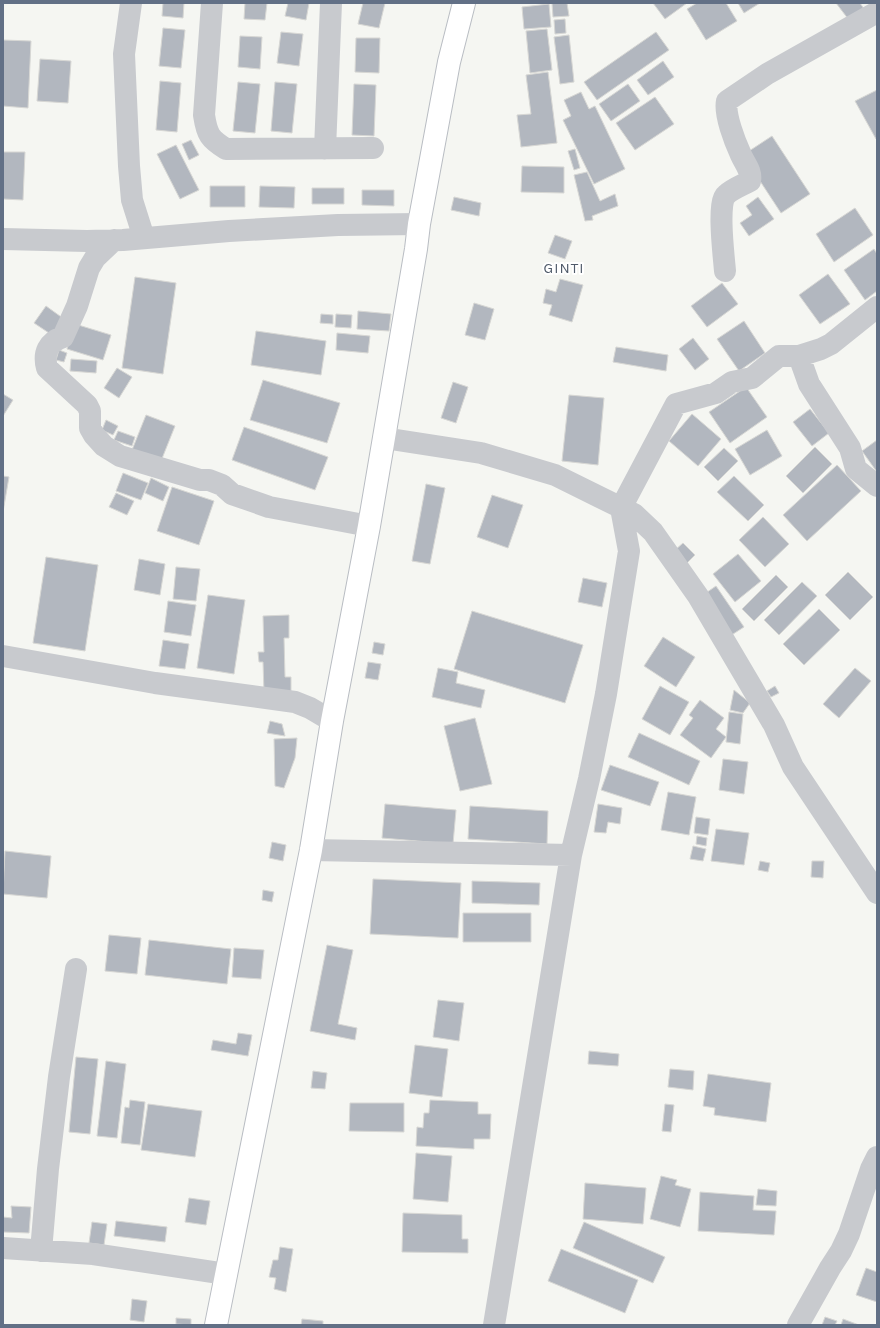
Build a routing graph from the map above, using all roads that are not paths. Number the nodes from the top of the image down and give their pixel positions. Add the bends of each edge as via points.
1 (131, 3) edge
2 (212, 3) edge
3 (331, 3) edge
4 (464, 3) edge
5 (877, 12) edge
6 (373, 148) dead end
7 (326, 149) junction
8 (419, 224) junction
9 (144, 238) junction
10 (3, 239) edge
11 (114, 240) junction
12 (725, 271) dead end
13 (877, 307) edge
14 (799, 356) junction
15 (384, 438) junction
16 (877, 486) edge
17 (621, 508) junction
18 (369, 526) junction
19 (653, 532) junction
20 (629, 551) junction
21 (3, 656) edge
22 (332, 722) junction
23 (311, 850) junction
24 (571, 855) junction
25 (877, 893) edge
26 (76, 969) dead end
27 (877, 1157) edge
28 (3, 1248) edge
29 (42, 1251) junction
30 (226, 1274) junction
31 (216, 1325) edge
32 (494, 1325) edge
33 (798, 1325) edge

1 - 9 street via 124,54 129,166 132,200
2 - 7 street via 204,116 207,131 213,141 226,149
3 - 7 street
4 - 8 main road via 449,62
5 - 12 street via 767,74 727,101 726,110 751,176 750,181 725,195 722,201
6 - 7 street
8 - 9 street via 338,225
8 - 15 main road
9 - 11 street
10 - 11 street
11 - 18 street via 95,258 89,268 77,306 63,337 49,344 46,362 47,368 87,405 90,411 90,428 94,435 104,446 120,456 200,480 209,480 222,485 232,494 269,507
13 - 14 street via 831,344
14 - 16 street via 809,384 850,448 856,469
14 - 17 street via 779,356 752,378 732,382 716,393 676,404
15 - 17 street via 481,453 555,475
15 - 18 main road
17 - 19 street via 634,514
17 - 20 street
18 - 22 main road
19 - 20 street
19 - 25 street via 698,596 770,718 792,767
20 - 24 street via 606,694
21 - 22 street via 155,682 295,702
22 - 23 main road
23 - 24 street
23 - 30 main road
24 - 32 street
26 - 29 street via 58,1084
27 - 33 street via 844,1245
28 - 29 street
29 - 30 street via 93,1254
30 - 31 main road

